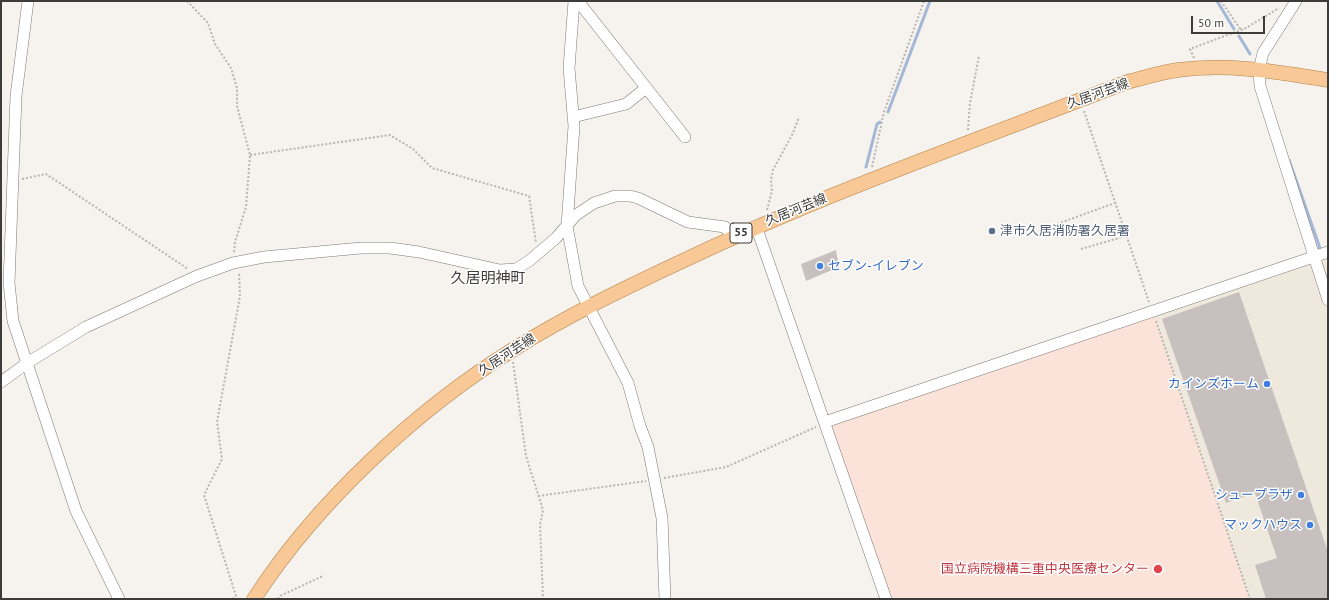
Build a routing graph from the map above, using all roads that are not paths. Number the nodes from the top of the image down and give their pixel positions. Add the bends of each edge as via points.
1 (28, 1) edge
2 (576, 1) edge
3 (1296, 1) edge
4 (1259, 70) junction
5 (1328, 80) edge
6 (646, 88) junction
7 (573, 117) junction
8 (685, 137) dead end
9 (762, 224) junction
10 (567, 226) junction
11 (732, 237) junction
12 (1328, 252) edge
13 (1314, 257) junction
14 (1328, 300) edge
15 (589, 305) junction
16 (27, 363) junction
17 (1, 382) edge
18 (826, 422) junction
19 (119, 599) edge
20 (254, 599) edge
21 (665, 599) edge
22 (886, 599) edge

1 - 16 street via 16,96 9,283 13,322
2 - 6 street
2 - 7 street via 569,68
3 - 4 street via 1263,53
4 - 5 main road, 久居河芸線 / 55
4 - 9 main road, 久居河芸線 / 55 via 1198,68 1127,82 869,180
4 - 13 street via 1260,86
6 - 7 street via 626,104
6 - 8 street
7 - 10 street
9 - 11 main road, 久居河芸線 / 55
9 - 18 street
10 - 11 street via 576,215 594,203 616,196 630,196 653,204 688,222 725,227
10 - 15 street via 578,286
10 - 16 street via 523,266 506,270 390,248 328,250 235,263 197,276 86,327
11 - 15 main road, 久居河芸線 / 55
12 - 13 street
13 - 14 street
13 - 18 street
15 - 20 main road, 久居河芸線 / 55 via 512,350 439,402 384,449 327,506
15 - 21 street via 628,383 648,448 662,518
16 - 17 street
16 - 19 street via 76,511
18 - 22 street

